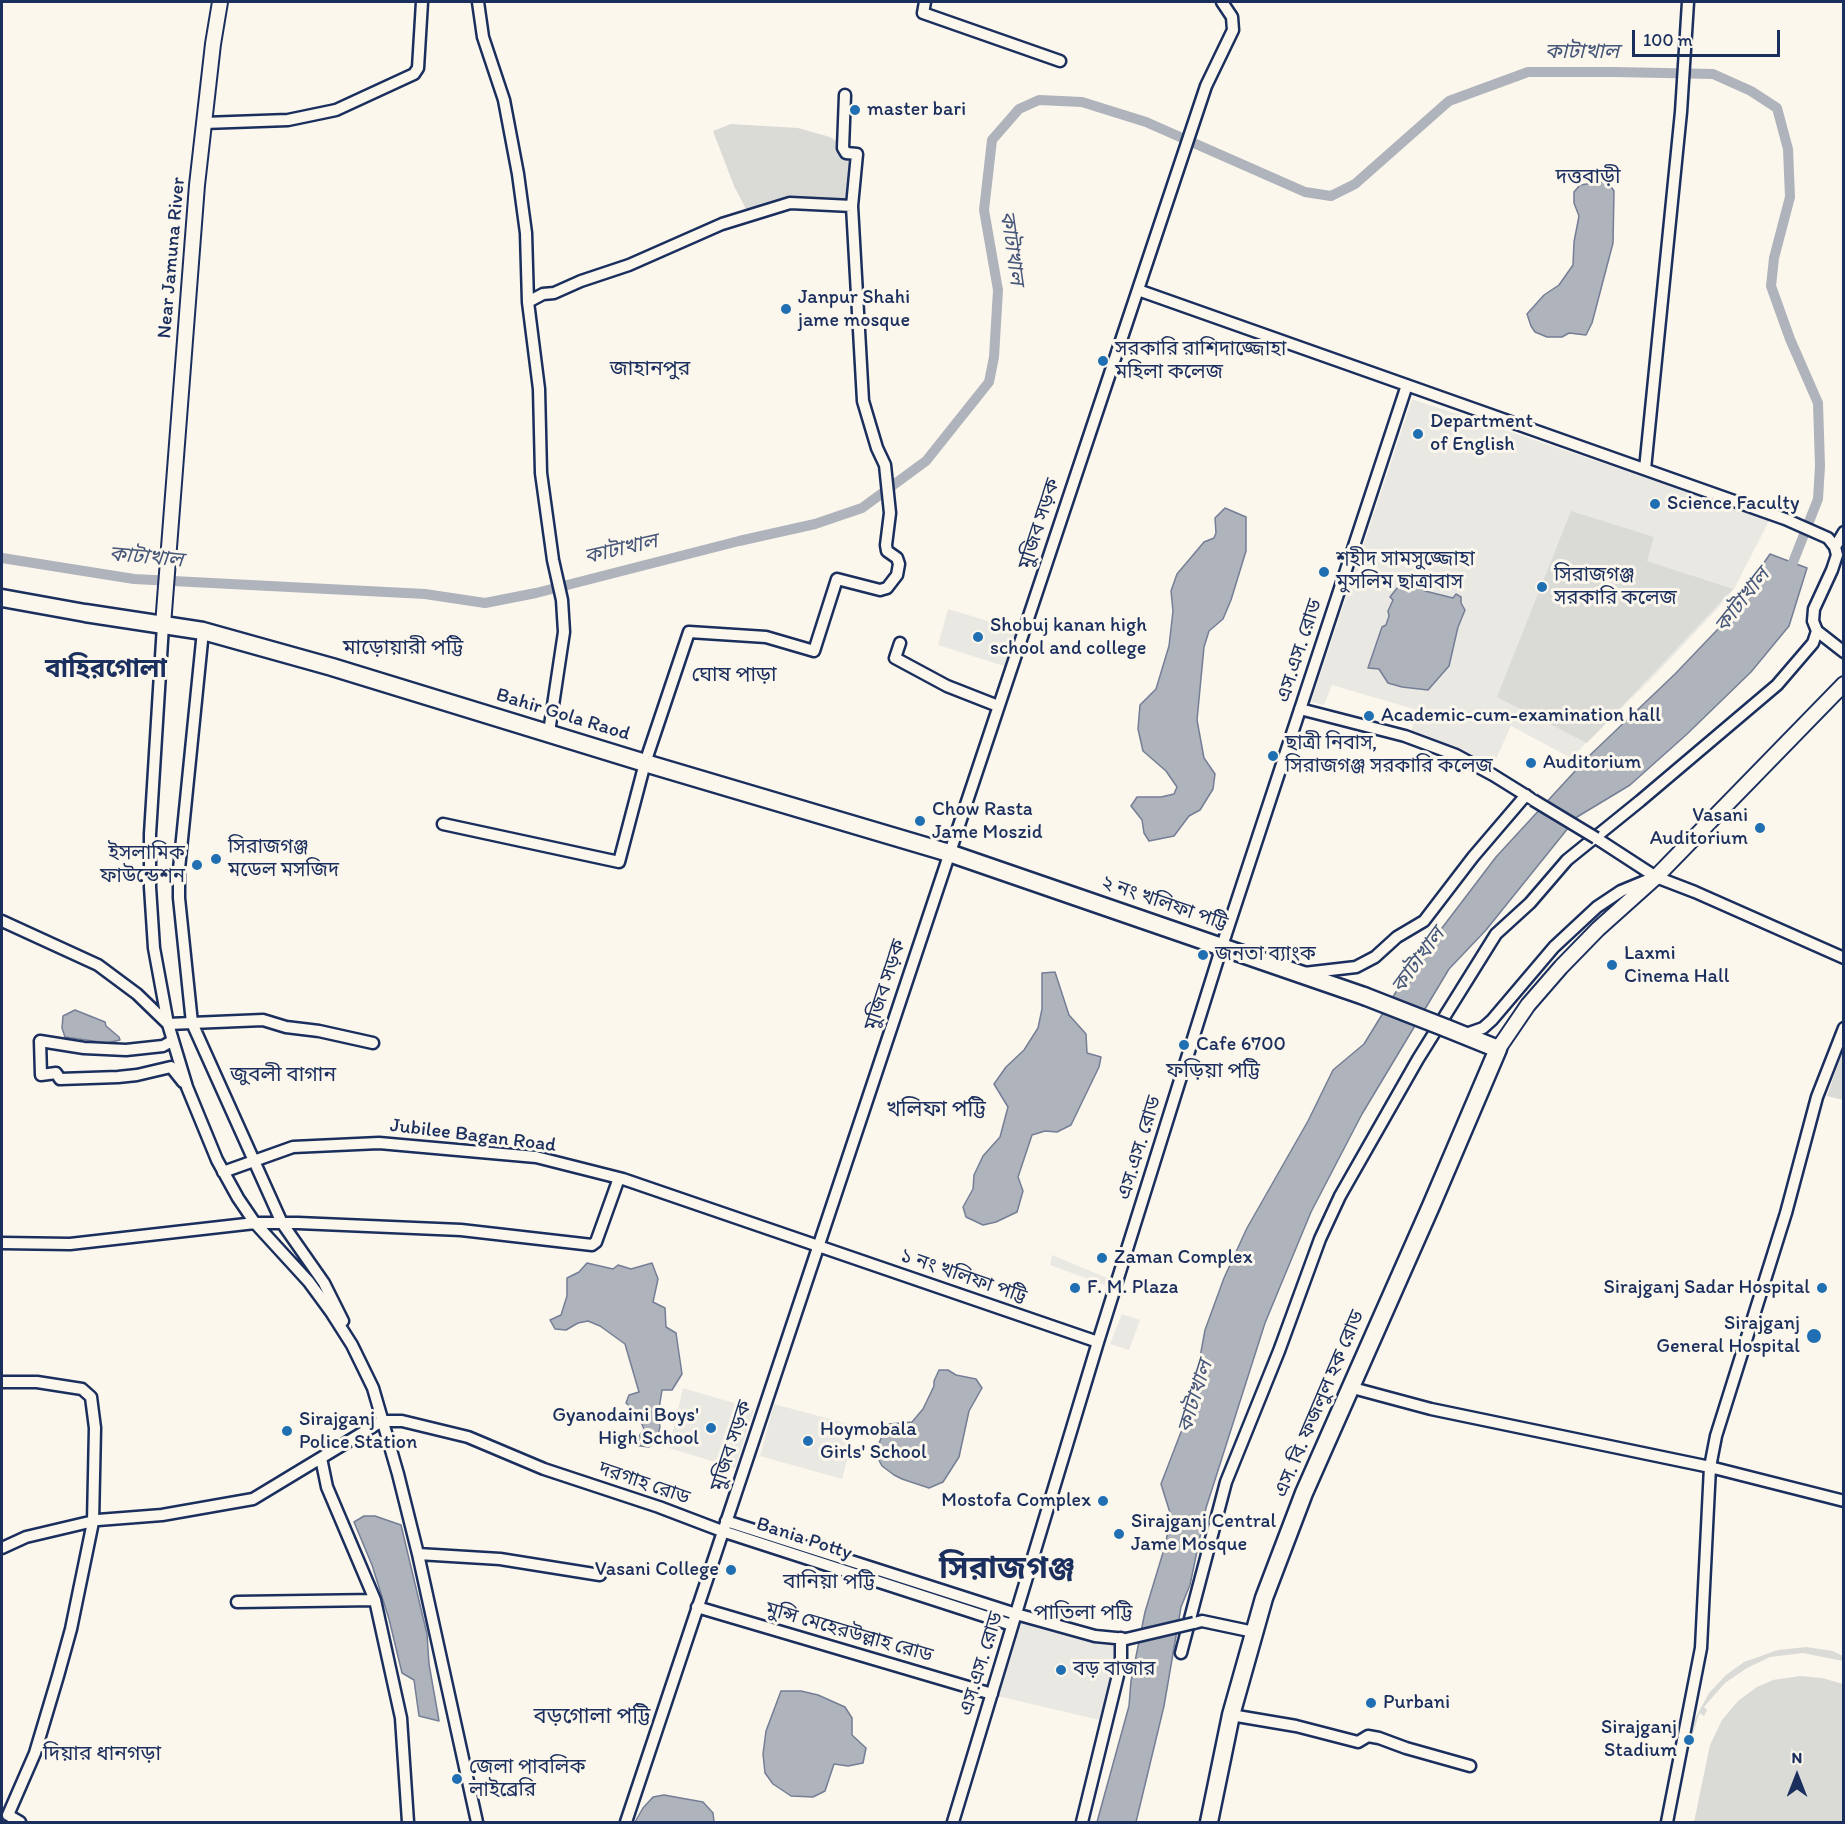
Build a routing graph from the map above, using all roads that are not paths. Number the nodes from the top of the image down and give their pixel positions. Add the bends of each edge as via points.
1 (220, 2) edge
2 (422, 2) edge
3 (478, 2) edge
4 (925, 2) edge
5 (1222, 2) edge
6 (1688, 2) edge
7 (1060, 61) dead end
8 (845, 95) dead end
9 (204, 123) junction
10 (852, 206) junction
11 (1138, 290) junction
12 (528, 302) junction
13 (1407, 385) junction
14 (1646, 469) junction
15 (1844, 532) edge
16 (1832, 542) junction
17 (2, 598) edge
18 (164, 619) junction
19 (203, 631) junction
20 (1817, 631) junction
21 (900, 643) dead end
22 (1844, 652) edge
23 (1844, 684) edge
24 (998, 706) junction
25 (1300, 709) junction
26 (549, 732) junction
27 (645, 763) junction
28 (1529, 798) junction
29 (443, 824) dead end
30 (949, 853) junction
31 (1656, 877) junction
32 (2, 921) edge
33 (1222, 946) junction
34 (1546, 956) junction
35 (1844, 958) edge
36 (1561, 967) junction
37 (1300, 974) junction
38 (192, 1023) junction
39 (168, 1024) junction
40 (1844, 1028) edge
41 (1463, 1035) junction
42 (172, 1041) junction
43 (373, 1043) dead end
44 (1498, 1049) junction
45 (187, 1087) junction
46 (254, 1161) junction
47 (223, 1172) junction
48 (619, 1178) junction
49 (255, 1223) junction
50 (282, 1223) junction
51 (2, 1243) edge
52 (818, 1246) junction
53 (1098, 1342) junction
54 (352, 1345) junction
55 (2, 1383) edge
56 (1349, 1387) junction
57 (382, 1421) junction
58 (321, 1458) junction
59 (1710, 1467) junction
60 (1844, 1501) edge
61 (93, 1522) junction
62 (724, 1526) junction
63 (2, 1548) edge
64 (418, 1554) junction
65 (600, 1575) dead end
66 (375, 1600) junction
67 (237, 1602) dead end
68 (697, 1607) junction
69 (1014, 1619) junction
70 (1254, 1632) junction
71 (1123, 1638) junction
72 (1181, 1653) dead end
73 (992, 1694) junction
74 (1231, 1715) junction
75 (1470, 1766) dead end
76 (20, 1822) edge
77 (408, 1822) edge
78 (477, 1822) edge
79 (626, 1822) edge
80 (953, 1822) edge
81 (1082, 1822) edge
82 (1209, 1822) edge
83 (1667, 1822) edge

1 - 9 street, Near Jamuna River
2 - 9 street via 418,68 414,74 336,110 288,120
3 - 12 street via 483,37 504,100 519,174
4 - 7 street via 923,13
5 - 11 street, মুজিব সড়ক via 1232,17 1233,30 1206,86
6 - 14 street
8 - 10 street via 843,148 846,153 857,154
9 - 18 street, Near Jamuna River
10 - 12 street via 790,203 722,224 629,265
10 - 27 street via 863,401 885,465 890,513 886,545 887,551 897,558 897,575 887,588 880,590 837,579 814,651 766,638 689,632
11 - 13 street
11 - 24 street, মুজিব সড়ক
12 - 26 street via 539,389 541,473 564,632
13 - 14 street
13 - 25 street, এস.এস. রোড
14 - 16 street via 1785,519
15 - 16 street
16 - 20 street via 1836,561 1814,609
17 - 18 main road, Bahir Gola Raod
18 - 19 main road, Bahir Gola Raod
18 - 39 street via 150,887 154,948
19 - 26 main road, Bahir Gola Raod
19 - 38 street via 179,869
20 - 22 street
20 - 72 street via 1814,643 1777,685 1567,860 1530,903 1496,934 1418,1059 1320,1239 1226,1482
21 - 24 street via 895,658 947,686
23 - 31 street
24 - 30 street, মুজিব সড়ক
25 - 28 street via 1405,736 1456,755
25 - 33 street, এস.এস. রোড
26 - 27 main road, Bahir Gola Raod
27 - 29 street via 619,862
27 - 30 main road, Bahir Gola Raod
28 - 31 street, bridge
28 - 37 street via 1473,857 1424,921 1356,967
30 - 33 main road, ২ নং খলিফা পট্টি
30 - 52 street, মুজিব সড়ক
31 - 34 street via 1621,891 1597,907
31 - 35 street
31 - 36 street
32 - 39 street via 98,965
33 - 37 main road, ২ নং খলিফা পট্টি
33 - 53 street, এস.এস. রোড
34 - 36 street
34 - 41 street via 1483,1028
36 - 44 street via 1528,1005
37 - 41 main road, ২ নং খলিফা পট্টি, bridge
38 - 39 street
38 - 43 street via 264,1020
38 - 46 street
39 - 42 street
40 - 59 street via 1817,1097
41 - 44 main road, ২ নং খলিফা পট্টি
42 - 45 street
42 - 45 street via 163,1046 126,1050 39,1041 41,1075 56,1073 60,1079 118,1077 171,1067
44 - 56 main road, এস. বি. ফজলুল হক রোড
45 - 47 street
46 - 47 street, Jubilee Bagan Road
46 - 48 street, Jubilee Bagan Road via 293,1147 379,1143 536,1157
46 - 50 street
47 - 49 street
48 - 50 street via 592,1245 461,1230
48 - 52 street, Jubilee Bagan Road
49 - 50 street
49 - 51 street via 70,1244
49 - 54 street via 309,1282
50 - 54 street via 324,1283
52 - 53 street, ১ নং খলিফা পট্টি
52 - 62 street, মুজিব সড়ক
53 - 69 street, এস.এস. রোড
54 - 57 street via 373,1388
55 - 61 street via 82,1389 91,1397 95,1428
56 - 59 street via 1431,1409
56 - 70 main road, এস. বি. ফজলুল হক রোড via 1304,1493
57 - 58 street
57 - 62 street, দরগাহ রোড via 402,1421 468,1437 544,1469
57 - 64 street
58 - 61 street via 253,1499
58 - 66 street via 327,1487
59 - 60 street
59 - 83 street via 1701,1648
61 - 63 street via 26,1537
61 - 76 street via 58,1676 35,1753 8,1815
62 - 68 street, মুজিব সড়ক
62 - 69 street, Bania Potty
64 - 65 street via 500,1559
64 - 78 street
66 - 67 street
66 - 77 street via 401,1718
68 - 73 street, মুন্সি মেহেরউল্লাহ রোড
68 - 79 street, মুজিব সড়ক
69 - 71 street, Bania Potty
69 - 73 street, এস.এস. রোড
70 - 71 street, Bania Potty, bridge via 1202,1621
70 - 74 main road, এস. বি. ফজলুল হক রোড
71 - 81 street via 1121,1663
73 - 80 street, এস.এস. রোড
74 - 75 street via 1358,1742 1368,1736 1379,1738
74 - 82 main road, এস. বি. ফজলুল হক রোড

